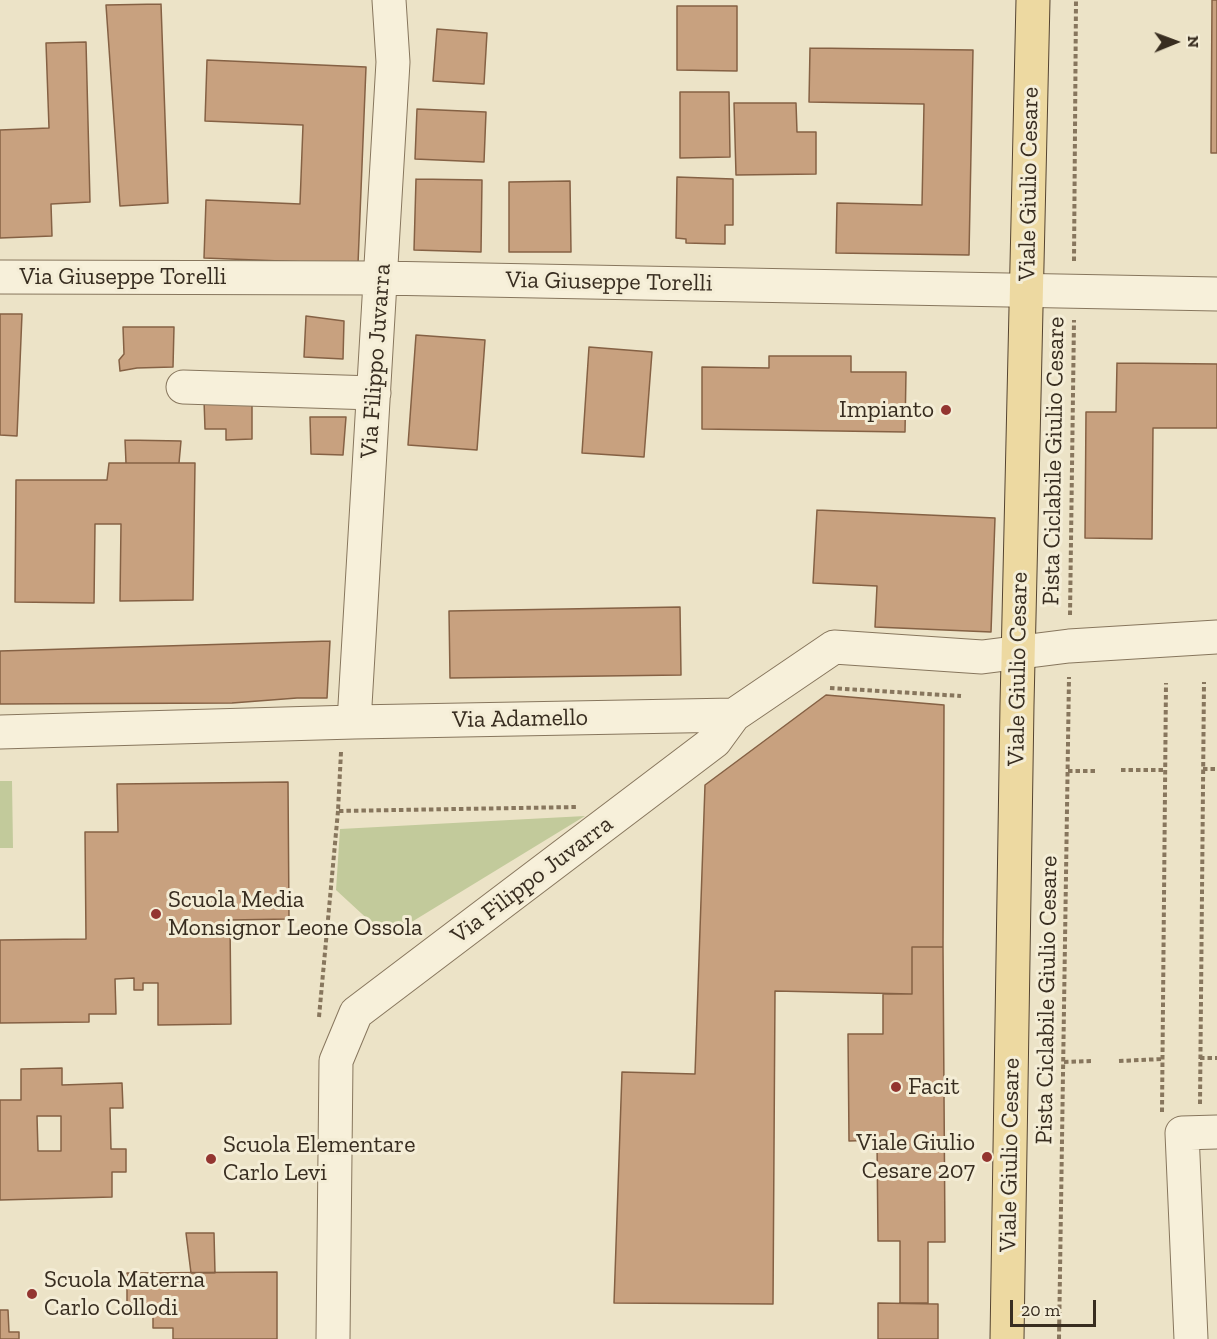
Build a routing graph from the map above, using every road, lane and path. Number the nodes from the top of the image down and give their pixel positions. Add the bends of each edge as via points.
1 (389, 0) edge
2 (1033, 0) edge
3 (1076, 0) edge
4 (1074, 261) dead end
5 (0, 277) edge
6 (380, 278) junction
7 (1026, 291) junction
8 (1217, 294) edge
9 (1074, 315) dead end
10 (183, 387) dead end
11 (374, 393) junction
12 (1070, 620) dead end
13 (1217, 637) edge
14 (1019, 653) junction
15 (1069, 673) dead end
16 (1204, 682) dead end
17 (1166, 683) dead end
18 (820, 687) dead end
19 (961, 696) dead end
20 (734, 715) junction
21 (354, 722) junction
22 (0, 732) edge
23 (330, 752) dead end
24 (1203, 769) junction
25 (1217, 769) edge
26 (1121, 770) dead end
27 (1165, 770) junction
28 (1068, 771) junction
29 (1096, 771) dead end
30 (584, 807) dead end
31 (1200, 1058) junction
32 (1217, 1058) edge
33 (1162, 1059) junction
34 (1119, 1060) dead end
35 (1092, 1061) dead end
36 (1064, 1062) junction
37 (1200, 1104) dead end
38 (1172, 1125) junction
39 (1217, 1131) edge
40 (333, 1339) edge
41 (1007, 1339) edge
42 (1059, 1339) edge
43 (1191, 1339) edge

1 - 6 street, Via Filippo Juvarra via 393,62
2 - 7 main road, Viale Giulio Cesare
3 - 4 path
5 - 6 street, Via Giuseppe Torelli
6 - 7 street, Via Giuseppe Torelli
6 - 11 street, Via Filippo Juvarra
7 - 8 street, Via Giuseppe Torelli
7 - 14 main road, Viale Giulio Cesare
9 - 12 path, Pista Ciclabile Giulio Cesare
10 - 11 street
11 - 21 street, Via Filippo Juvarra
13 - 14 street
14 - 20 street via 982,657 834,647
14 - 41 main road, Viale Giulio Cesare
15 - 28 path, Pista Ciclabile Giulio Cesare
16 - 24 path
17 - 27 path
18 - 19 path
20 - 21 street, Via Adamello
20 - 40 street, Via Filippo Juvarra via 715,741 356,1012 336,1061
21 - 22 street, Via Adamello
23 - 30 path via 341,752 338,811
24 - 25 path
24 - 31 path
26 - 27 path
27 - 33 path
28 - 29 path
28 - 36 path, Pista Ciclabile Giulio Cesare
31 - 32 path
31 - 37 path
33 - 34 path
33 - 38 path
35 - 36 path
36 - 42 path, Pista Ciclabile Giulio Cesare
38 - 39 street
38 - 43 street

